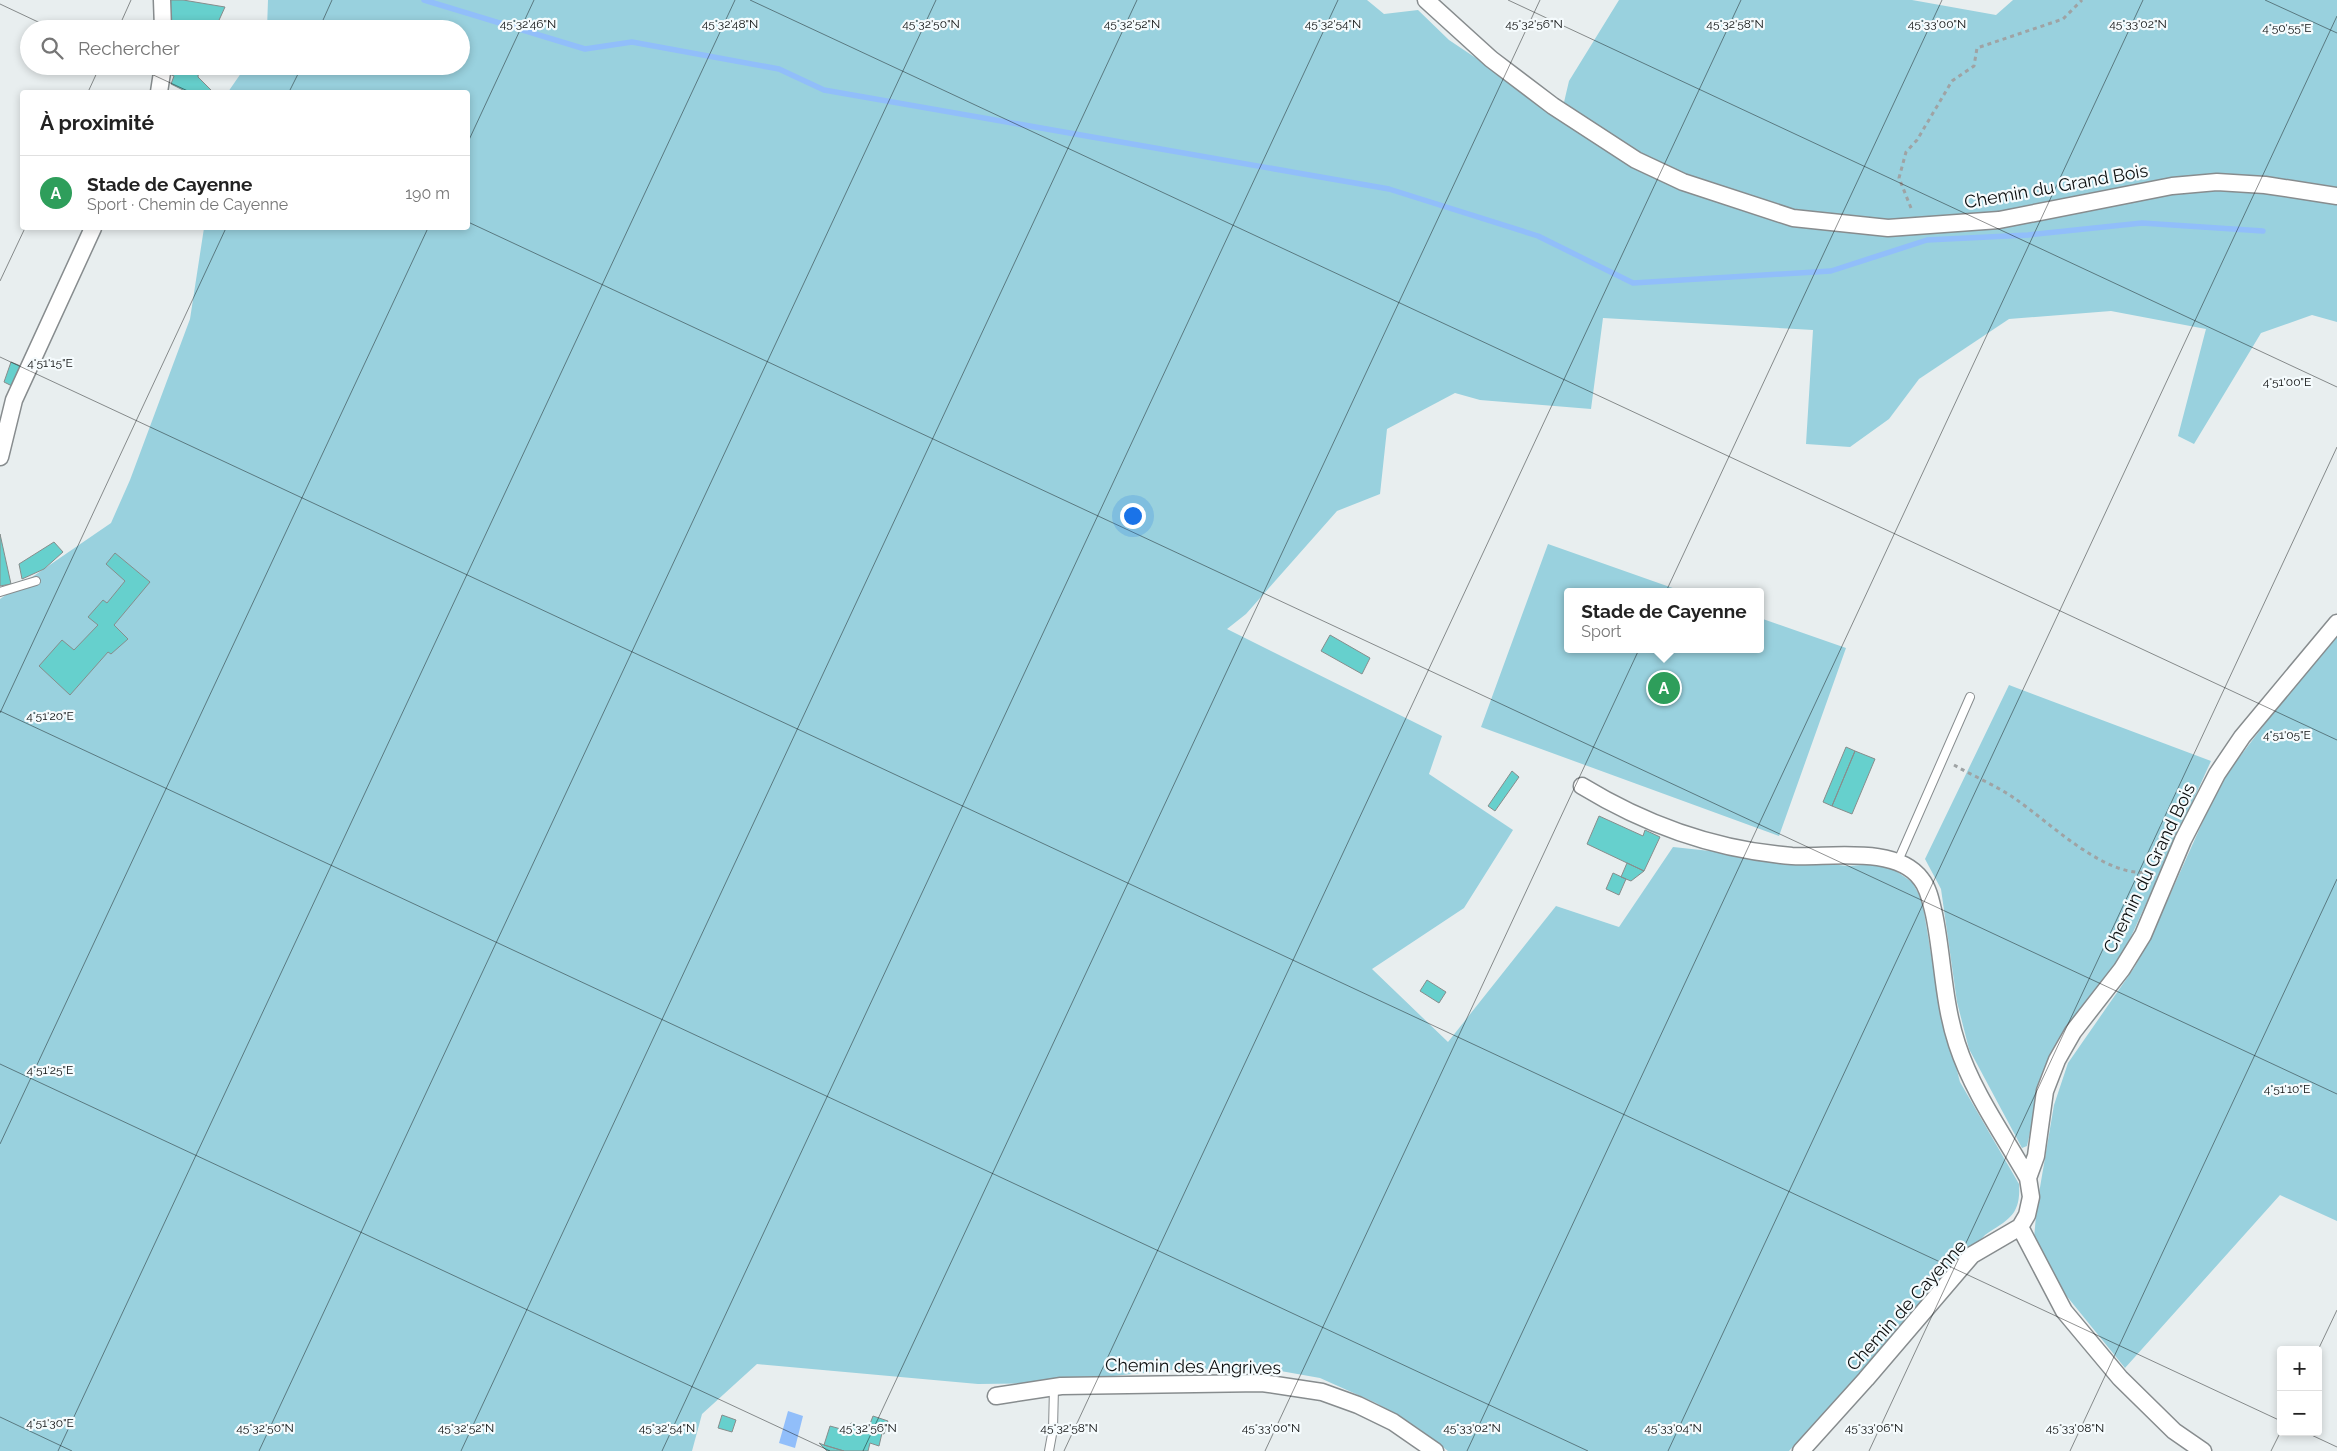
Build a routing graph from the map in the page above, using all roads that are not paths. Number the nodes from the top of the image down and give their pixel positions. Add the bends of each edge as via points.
1 (162, 0) edge
2 (1426, 0) edge
3 (163, 20) edge
4 (162, 75) edge
5 (159, 90) edge
6 (2337, 196) edge
7 (92, 230) edge
8 (0, 457) edge
9 (36, 581) dead end
10 (0, 592) edge
11 (2337, 623) edge
12 (1970, 697) dead end
13 (1582, 786) dead end
14 (1898, 862) junction
15 (2028, 1178) junction
16 (2020, 1228) junction
17 (1054, 1387) junction
18 (996, 1396) dead end
19 (1049, 1451) edge
20 (1435, 1451) edge
21 (1800, 1451) edge
22 (2203, 1451) edge

1 - 3 street
2 - 6 street, Chemin du Grand Bois via 1491,59 1552,106 1636,160 1684,182 1793,218 1888,228 1999,220 2172,186 2217,182 2265,184
4 - 5 street
7 - 8 street via 14,400
9 - 10 lane
11 - 15 street, Chemin du Grand Bois via 2242,737 2217,774 2142,935 2122,969 2073,1032 2057,1060 2045,1091 2036,1156
12 - 14 lane
13 - 14 street via 1639,818 1718,844 1793,856 1870,856
14 - 15 street via 1922,879 1929,895 1957,1043 1979,1096
15 - 16 street via 2031,1197
16 - 21 street, Chemin de Cayenne via 1972,1255
16 - 22 street via 2064,1311 2120,1378 2174,1431
17 - 18 street, Chemin des Angrives
17 - 19 lane
17 - 20 street, Chemin des Angrives via 1262,1383 1322,1392 1392,1422

